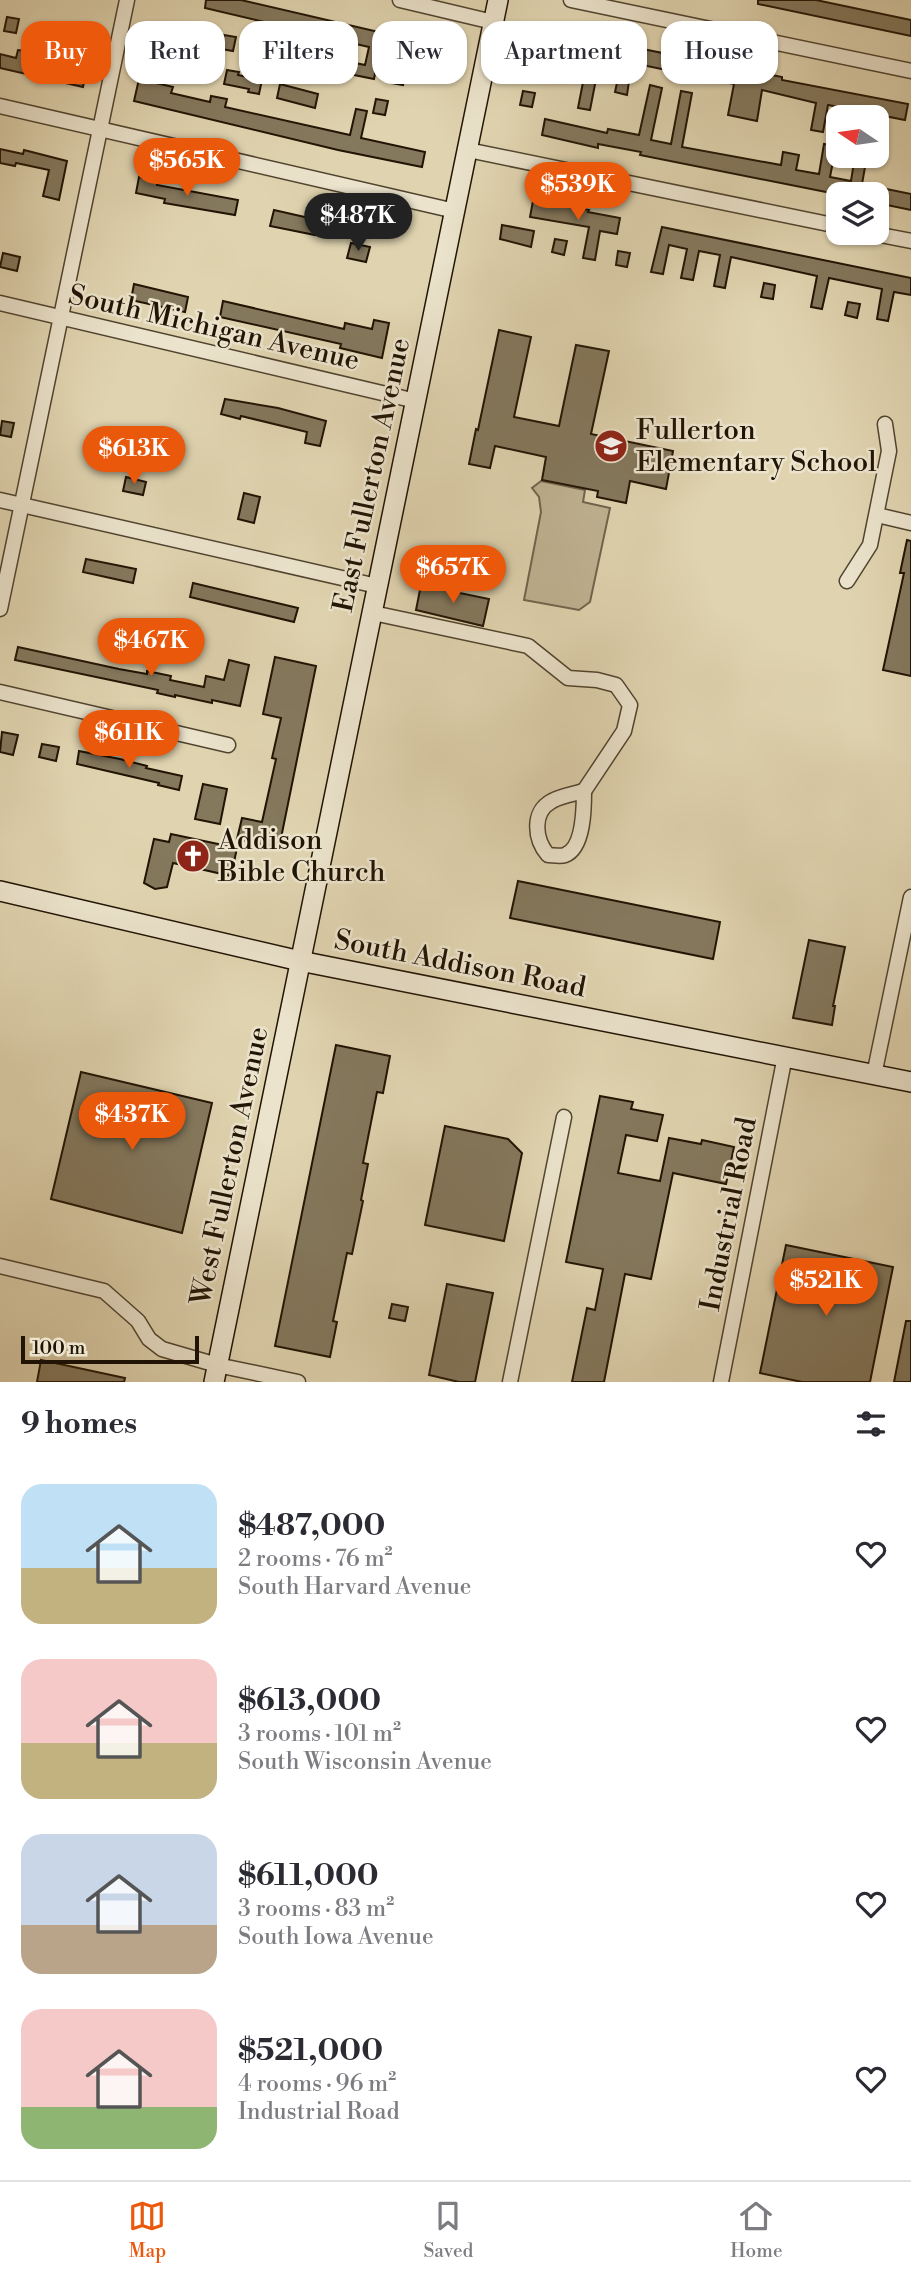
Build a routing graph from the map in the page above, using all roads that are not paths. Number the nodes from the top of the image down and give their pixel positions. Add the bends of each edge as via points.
1 (127, 0) edge
2 (400, 0) edge
3 (498, 0) edge
4 (571, 0) edge
5 (490, 21) edge
6 (494, 21) edge
7 (911, 71) edge
8 (481, 84) edge
9 (0, 106) edge
10 (100, 130) junction
11 (468, 150) junction
12 (455, 211) junction
13 (826, 224) edge
14 (889, 237) edge
15 (911, 241) edge
16 (0, 303) edge
17 (62, 318) junction
18 (416, 401) junction
19 (885, 424) dead end
20 (0, 500) edge
21 (22, 505) junction
22 (877, 515) junction
23 (911, 523) edge
24 (847, 581) dead end
25 (377, 586) junction
26 (0, 609) edge
27 (373, 613) junction
28 (0, 692) edge
29 (228, 745) dead end
30 (584, 790) junction
31 (0, 891) edge
32 (911, 897) edge
33 (300, 961) junction
34 (785, 1056) junction
35 (874, 1075) junction
36 (911, 1083) edge
37 (564, 1117) dead end
38 (0, 1266) edge
39 (216, 1374) edge
40 (298, 1382) edge
41 (510, 1382) edge
42 (721, 1382) edge

1 - 10 street
2 - 5 street
3 - 6 street, East Fullerton Avenue
4 - 7 street
8 - 11 street, East Fullerton Avenue
9 - 10 street
10 - 12 street
10 - 17 street
11 - 12 street, East Fullerton Avenue
11 - 13 street
12 - 18 street, East Fullerton Avenue
14 - 15 street
16 - 17 street, South Michigan Avenue
17 - 18 street, South Michigan Avenue
17 - 21 street
18 - 25 street, East Fullerton Avenue
19 - 22 street via 889,451
20 - 21 street
21 - 25 street
21 - 26 street
22 - 23 street
22 - 24 street via 870,545
25 - 27 street, East Fullerton Avenue
27 - 30 street via 528,646 568,678 616,685 631,705 624,731
27 - 33 street, East Fullerton Avenue
28 - 29 street
30 - 30 street via 584,813 572,850 563,856 548,855 539,845 541,810
31 - 33 street, South Addison Road
32 - 35 street
33 - 34 street, South Addison Road
33 - 39 street, West Fullerton Avenue
34 - 35 street, South Addison Road
34 - 42 street, Industrial Road
35 - 36 street, South Addison Road
37 - 41 street
38 - 39 street via 104,1291 162,1349
39 - 40 street

